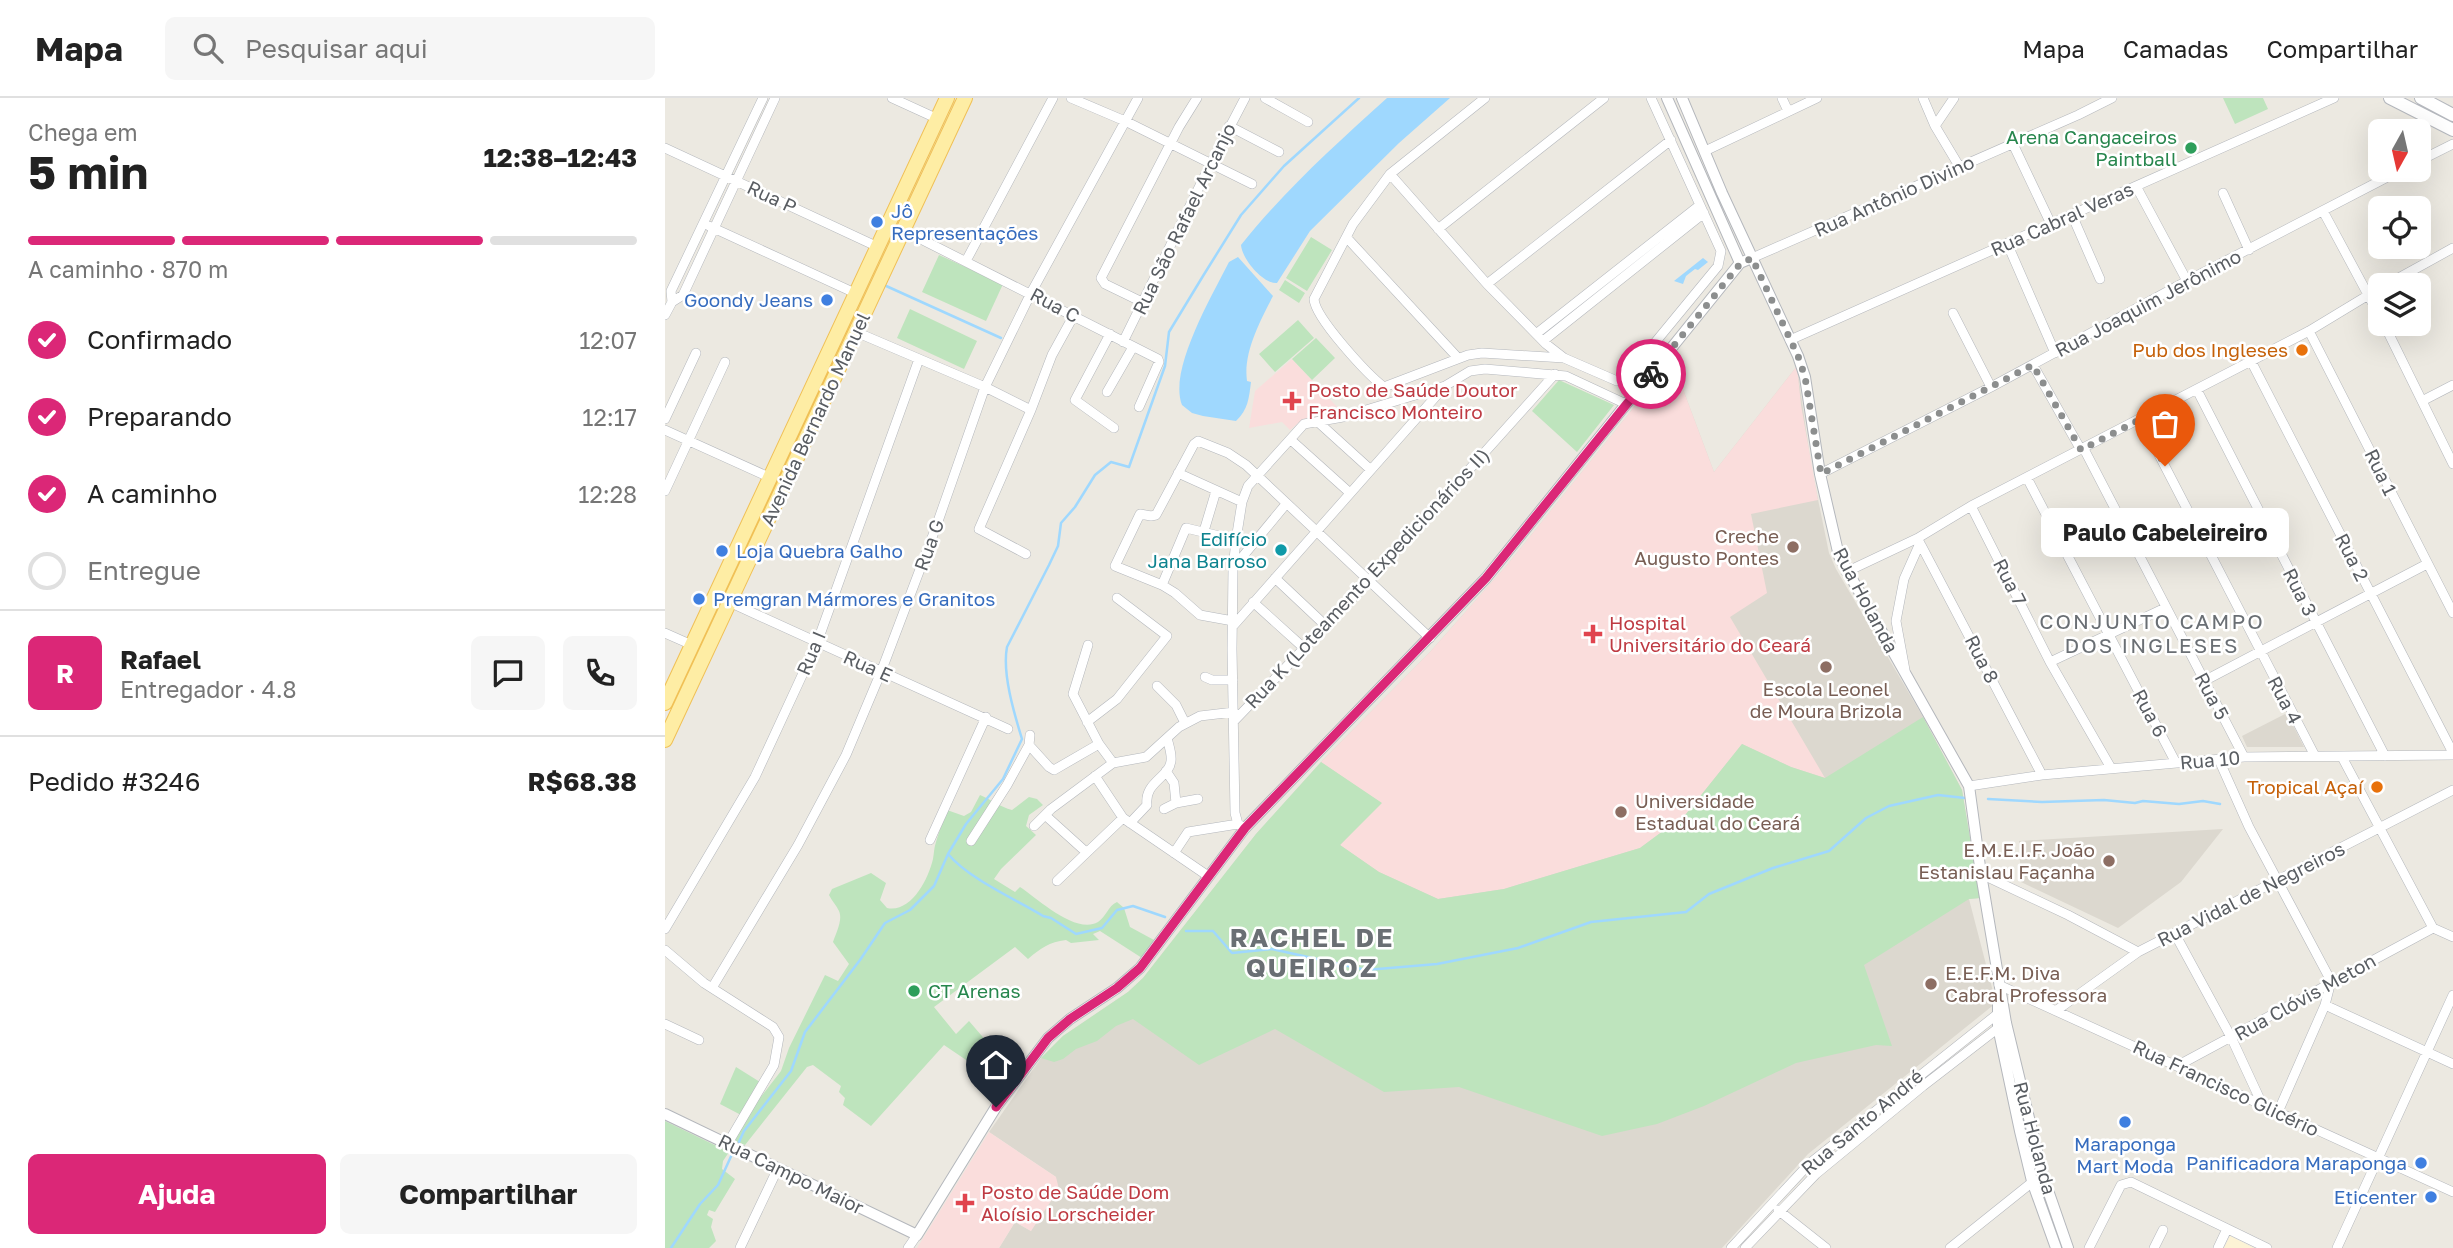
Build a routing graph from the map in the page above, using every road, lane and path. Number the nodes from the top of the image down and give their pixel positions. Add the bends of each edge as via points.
1 (763, 98) edge
2 (775, 98) edge
3 (892, 98) edge
4 (947, 98) edge
5 (965, 98) edge
6 (1053, 98) edge
7 (1071, 98) edge
8 (1138, 98) edge
9 (1197, 98) edge
10 (1245, 98) edge
11 (1265, 98) edge
12 (1485, 98) edge
13 (1604, 98) edge
14 (1651, 98) edge
15 (1667, 98) edge
16 (1682, 98) edge
17 (1782, 98) edge
18 (1817, 98) edge
19 (1923, 98) edge
20 (1954, 98) edge
21 (2112, 98) edge
22 (2334, 98) edge
23 (2390, 98) edge
24 (2421, 98) edge
25 (1789, 111) junction
26 (2453, 115) edge
27 (938, 119) junction
28 (1125, 121) junction
29 (1308, 122) dead end
30 (1229, 126) junction
31 (1934, 126) junction
32 (2453, 130) edge
33 (1671, 140) junction
34 (1170, 143) junction
35 (2013, 144) junction
36 (2453, 144) edge
37 (665, 148) edge
38 (1705, 151) junction
39 (1279, 152) dead end
40 (2431, 155) edge
41 (1210, 163) junction
42 (1959, 166) junction
43 (1390, 174) junction
44 (726, 175) junction
45 (736, 180) junction
46 (2378, 182) edge
47 (1252, 184) dead end
48 (2136, 186) junction
49 (2223, 193) dead end
50 (1702, 209) junction
51 (2323, 211) junction
52 (2072, 215) junction
53 (2051, 223) junction
54 (708, 226) junction
55 (1438, 229) junction
56 (904, 230) junction
57 (1347, 238) junction
58 (2007, 243) junction
59 (878, 247) junction
60 (2453, 248) edge
61 (2249, 250) junction
62 (1752, 258) junction
63 (966, 261) junction
64 (1740, 264) junction
65 (2408, 273) edge
66 (2100, 279) dead end
67 (2187, 281) junction
68 (1487, 284) junction
69 (2368, 292) edge
70 (1031, 293) junction
71 (857, 294) junction
72 (2368, 295) edge
73 (1142, 303) junction
74 (1953, 313) dead end
75 (665, 315) edge
76 (1073, 315) junction
77 (856, 331) junction
78 (2309, 331) junction
79 (1110, 334) junction
80 (2390, 336) edge
81 (1542, 340) junction
82 (1790, 340) junction
83 (1123, 342) junction
84 (1133, 347) junction
85 (697, 353) dead end
86 (2055, 353) junction
87 (1533, 357) junction
88 (1458, 358) junction
89 (1564, 358) junction
90 (919, 359) junction
91 (2251, 361) junction
92 (725, 362) dead end
93 (2033, 365) junction
94 (1555, 374) junction
95 (2453, 385) edge
96 (1445, 386) junction
97 (985, 387) junction
98 (1991, 387) junction
99 (2197, 390) junction
100 (1107, 393) dead end
101 (2422, 401) junction
102 (1626, 404) junction
103 (1139, 407) dead end
104 (1031, 410) junction
105 (665, 419) edge
106 (2141, 419) junction
107 (1318, 422) junction
108 (1114, 428) dead end
109 (665, 430) edge
110 (1291, 440) junction
111 (689, 441) junction
112 (2082, 450) junction
113 (2453, 464) edge
114 (1371, 470) junction
115 (1178, 473) junction
116 (1821, 474) junction
117 (771, 478) junction
118 (1257, 478) junction
119 (2027, 478) junction
120 (665, 491) edge
121 (1216, 491) junction
122 (1350, 493) junction
123 (1242, 502) junction
124 (1286, 504) junction
125 (1971, 506) junction
126 (1204, 531) junction
127 (1316, 531) junction
128 (742, 540) junction
129 (1235, 540) junction
130 (1919, 542) junction
131 (756, 547) junction
132 (1026, 555) dead end
133 (735, 556) junction
134 (748, 563) junction
135 (2427, 564) junction
136 (1233, 569) junction
137 (1846, 572) junction
138 (1275, 578) junction
139 (1370, 580) junction
140 (1162, 585) junction
141 (2371, 595) junction
142 (1117, 598) dead end
143 (1254, 602) junction
144 (729, 603) junction
145 (2165, 608) junction
146 (2453, 613) edge
147 (2315, 622) junction
148 (1233, 624) junction
149 (1326, 626) junction
150 (665, 633) edge
151 (2109, 636) junction
152 (1430, 638) junction
153 (817, 643) junction
154 (1088, 645) dead end
155 (692, 646) junction
156 (1304, 649) junction
157 (2260, 651) junction
158 (2050, 662) junction
159 (881, 672) junction
160 (1905, 674) junction
161 (1205, 677) dead end
162 (1233, 680) junction
163 (2204, 681) junction
164 (1157, 686) dead end
165 (665, 703) edge
166 (1235, 716) junction
167 (986, 717) junction
168 (1087, 722) junction
169 (1185, 723) junction
170 (1008, 729) dead end
171 (1167, 738) junction
172 (665, 740) edge
173 (1099, 744) junction
174 (2453, 754) edge
175 (2315, 756) junction
176 (2385, 756) junction
177 (2244, 757) junction
178 (2342, 757) junction
179 (2219, 760) junction
180 (2176, 763) junction
181 (1113, 764) junction
182 (2111, 768) junction
183 (1166, 771) junction
184 (2042, 775) junction
185 (1095, 776) junction
186 (1969, 786) junction
187 (2453, 790) edge
188 (1198, 799) dead end
189 (1177, 803) junction
190 (1164, 809) dead end
191 (1045, 815) junction
192 (1126, 821) junction
193 (1034, 826) dead end
194 (1242, 826) junction
195 (2381, 827) junction
196 (930, 840) dead end
197 (971, 841) dead end
198 (1086, 852) junction
199 (1174, 853) junction
200 (1981, 874) junction
201 (1208, 876) junction
202 (1058, 880) dead end
203 (2278, 881) junction
204 (2433, 928) junction
205 (665, 929) edge
206 (2175, 934) junction
207 (2453, 937) edge
208 (665, 950) edge
209 (2138, 952) junction
210 (2331, 981) junction
211 (1999, 985) junction
212 (712, 988) junction
213 (2453, 995) edge
214 (2325, 1005) junction
215 (2057, 1010) junction
216 (2000, 1011) junction
217 (665, 1024) edge
218 (2002, 1025) junction
219 (2231, 1037) junction
220 (699, 1040) dead end
221 (2427, 1052) junction
222 (2453, 1064) edge
223 (2177, 1066) junction
224 (2263, 1106) junction
225 (2278, 1112) junction
226 (665, 1114) edge
227 (728, 1143) junction
228 (2379, 1158) junction
229 (778, 1168) junction
230 (2043, 1176) junction
231 (2032, 1181) junction
232 (2453, 1192) edge
233 (1771, 1204) junction
234 (1780, 1212) junction
235 (2227, 1229) junction
236 (2163, 1230) dead end
237 (917, 1235) junction
238 (740, 1248) edge
239 (908, 1248) edge
240 (1731, 1248) edge
241 (1745, 1248) edge
242 (1826, 1248) edge
243 (1950, 1248) edge
244 (2056, 1248) edge
245 (2068, 1248) edge
246 (2089, 1248) edge
247 (2154, 1248) edge
248 (2218, 1248) edge
249 (2267, 1248) edge
250 (2337, 1248) edge

1 - 44 street
2 - 45 street
3 - 27 street
4 - 27 main road, Avenida Bernardo Manuel
5 - 56 main road, Avenida Bernardo Manuel
6 - 63 street
7 - 28 street
8 - 28 street, Rua G
9 - 34 street
10 - 30 street, Rua São Rafael Arcanjo
11 - 29 street
12 - 43 street
13 - 55 street
14 - 33 street
15 - 64 street
16 - 38 street, Rua Holanda
17 - 25 street
18 - 25 street
19 - 31 street
20 - 31 street
21 - 35 street, Rua Antônio Divino
22 - 48 street, Rua Cabral Veras
23 - 32 main road
24 - 26 main road
25 - 38 street
27 - 59 main road, Avenida Bernardo Manuel
28 - 34 street
28 - 70 street, Rua G
30 - 39 street
30 - 41 street, Rua São Rafael Arcanjo
31 - 42 street
33 - 50 street
33 - 68 street
34 - 41 street
34 - 73 street via 1101,278
35 - 42 street, Rua Antônio Divino
35 - 53 street
36 - 40 street
37 - 44 street, Rua P
38 - 62 street, Rua Holanda
41 - 47 street
41 - 73 street, Rua São Rafael Arcanjo
42 - 62 street, Rua Antônio Divino
43 - 55 street
43 - 57 street
44 - 45 street, Rua P
44 - 54 street
45 - 54 street
45 - 59 street, Rua P
46 - 51 street, Rua Joaquim Jerônimo
48 - 52 street, Rua Cabral Veras
48 - 67 street
49 - 61 street
50 - 81 street
50 - 89 street via 1721,251 1718,266 1629,377 1617,381
51 - 61 street, Rua Joaquim Jerônimo
51 - 69 street
52 - 53 street, Rua Cabral Veras
52 - 66 street
53 - 58 street, Rua Cabral Veras
54 - 71 street
54 - 75 street via 683,295
55 - 68 street
56 - 63 street, Rua C
56 - 77 main road, Avenida Bernardo Manuel
57 - 88 street
57 - 88 street via 1314,307 1373,376 1389,387
58 - 82 street, Rua Cabral Veras
58 - 86 street
59 - 71 main road, Avenida Bernardo Manuel
60 - 65 street
61 - 67 street, Rua Joaquim Jerônimo
62 - 64 street
62 - 82 street, Rua Holanda
63 - 70 street, Rua C
64 - 102 street
67 - 86 street, Rua Joaquim Jerônimo
68 - 81 street
70 - 76 street, Rua C
70 - 97 street, Rua G
71 - 117 main road, Avenida Bernardo Manuel
72 - 78 street
73 - 83 street, Rua São Rafael Arcanjo
74 - 98 street
76 - 79 street, Rua C
76 - 104 street
77 - 90 street
77 - 131 main road, Avenida Bernardo Manuel
78 - 91 street
78 - 135 street, Rua 1
79 - 83 street, Rua C
79 - 108 street via 1075,400
80 - 101 street
81 - 87 street
81 - 89 street
82 - 116 street, Rua Holanda via 1805,377
83 - 84 street, Rua C
84 - 100 street
84 - 103 street, Rua C via 1159,361
85 - 105 street
86 - 93 street, Rua Joaquim Jerônimo
87 - 88 street via 1482,353
87 - 89 street
90 - 97 street
90 - 153 street, Rua I
91 - 99 street
91 - 141 street, Rua 2
92 - 111 street
93 - 98 street, Rua Joaquim Jerônimo
93 - 112 street, Rua 5
94 - 96 street via 1479,370
94 - 102 street
94 - 139 street, Rua K (Loteamento Expedicionários II)
95 - 101 street
96 - 107 street
96 - 114 street
97 - 104 street
97 - 159 street, Rua G
98 - 116 street, Rua Joaquim Jerônimo
99 - 106 street
99 - 147 street, Rua 3
101 - 113 street
102 - 152 street via 1486,578
104 - 132 street via 979,529
106 - 112 street
106 - 157 street, Rua 4
107 - 110 street via 1304,425
107 - 114 street
109 - 111 street
110 - 118 street
110 - 122 street
111 - 117 street
111 - 120 street
112 - 119 street
112 - 145 street, Rua 5
114 - 122 street
115 - 118 street via 1194,444 1203,441 1234,456
115 - 121 street
115 - 140 street via 1156,515 1140,513 1115,566
116 - 137 street, Rua Holanda
117 - 128 main road, Avenida Bernardo Manuel
118 - 123 street
118 - 124 street
119 - 125 street
119 - 151 street, Rua 6
121 - 123 street
121 - 126 street
122 - 127 street
123 - 129 street
124 - 127 street
124 - 136 street
125 - 130 street
125 - 158 street, Rua 7
126 - 129 street
126 - 140 street via 1186,528
127 - 138 street
127 - 139 street
128 - 131 main road
128 - 133 main road, Avenida Bernardo Manuel
129 - 136 street
130 - 137 street
130 - 160 street via 1904,579 1896,621
130 - 184 street, Rua 8
131 - 134 main road, Avenida Bernardo Manuel
133 - 134 main road
133 - 155 main road, Avenida Bernardo Manuel
134 - 144 main road, Avenida Bernardo Manuel
135 - 141 street
135 - 146 street, Rua 1
136 - 148 street
137 - 160 street, Rua Holanda
138 - 143 street
138 - 149 street
139 - 149 street, Rua K (Loteamento Expedicionários II)
139 - 152 street
140 - 148 street via 1200,615
141 - 147 street
141 - 174 street, Rua 2
142 - 168 street via 1167,636 1117,699
143 - 148 street
143 - 156 street
144 - 153 street, Rua E
144 - 172 main road, Avenida Bernardo Manuel
145 - 151 street
145 - 163 street, Rua 5
147 - 157 street
147 - 176 street, Rua 3
148 - 162 street
149 - 156 street, Rua K (Loteamento Expedicionários II)
150 - 155 street
151 - 158 street
151 - 180 street, Rua 6
152 - 194 street
153 - 159 street, Rua E
153 - 205 street, Rua I via 755,777
154 - 168 street via 1073,694
155 - 165 main road, Avenida Bernardo Manuel
156 - 166 street, Rua K (Loteamento Expedicionários II)
157 - 163 street
157 - 175 street, Rua 4
158 - 182 street, Rua 7
159 - 167 street, Rua E
159 - 212 street, Rua G via 824,801
160 - 186 street, Rua Holanda
161 - 162 street
162 - 166 street
163 - 177 street, Rua 5
164 - 169 street via 1176,705
166 - 169 street via 1206,715
166 - 194 street via 1235,813
167 - 170 street, Rua E
167 - 196 street
168 - 173 street
169 - 171 street
171 - 181 street via 1146,757
171 - 183 street via 1171,759
173 - 181 street
173 - 197 street via 1051,768 1029,740
174 - 176 street, Rua 10
175 - 177 street, Rua 10
175 - 178 street, Rua 10
176 - 178 street, Rua 10
177 - 179 street, Rua 10
178 - 195 street
179 - 180 street, Rua 10
179 - 203 street
180 - 182 street, Rua 10
181 - 185 street
182 - 184 street, Rua 10
183 - 189 street via 1174,783
183 - 192 street via 1149,792 1147,805
184 - 186 street, Rua 10
185 - 191 street
185 - 192 street
186 - 200 street, Rua Holanda
187 - 195 street, Rua Vidal de Negreiros
188 - 189 street
189 - 190 street
191 - 193 street
191 - 198 street
192 - 198 street
192 - 199 street
194 - 199 street via 1188,832
194 - 201 street
195 - 203 street, Rua Vidal de Negreiros
195 - 204 street
198 - 202 street
199 - 201 street
200 - 209 street
200 - 211 street, Rua Holanda
201 - 237 street via 1140,968 1070,1019 1027,1063
203 - 206 street, Rua Vidal de Negreiros
203 - 210 street
204 - 207 street
204 - 210 street, Rua Clóvis Meton
206 - 209 street, Rua Vidal de Negreiros
206 - 219 street
208 - 212 street
209 - 215 street, Rua Vidal de Negreiros
210 - 214 street
210 - 219 street, Rua Clóvis Meton
211 - 215 street, Rua Francisco Glicério
211 - 216 street, Rua Holanda
212 - 227 street via 773,1027 779,1040 774,1065
213 - 221 street
214 - 221 street
214 - 225 street
215 - 223 street, Rua Francisco Glicério
216 - 218 street, Rua Holanda
216 - 233 street, Rua Santo André via 1809,1164
217 - 220 street
218 - 230 street, Rua Holanda
218 - 231 street, Rua Holanda
218 - 234 street, Rua Santo André via 1854,1141
219 - 223 street, Rua Clóvis Meton
219 - 224 street
221 - 222 street
221 - 228 street
223 - 224 street, Rua Francisco Glicério
224 - 225 street, Rua Francisco Glicério
225 - 228 street, Rua Francisco Glicério
226 - 227 street, Rua Campo Maior
227 - 229 street, Rua Campo Maior
228 - 232 street, Rua Francisco Glicério
228 - 250 street
229 - 237 street, Rua Campo Maior
229 - 238 street
230 - 231 street
230 - 245 street, Rua Holanda
231 - 243 street
231 - 244 street, Rua Holanda
233 - 234 street
233 - 240 street, Rua Santo André
234 - 241 street, Rua Santo André
234 - 242 street
235 - 246 street via 2127,1182 2121,1185
235 - 248 street
235 - 249 street
236 - 247 street
237 - 239 street

